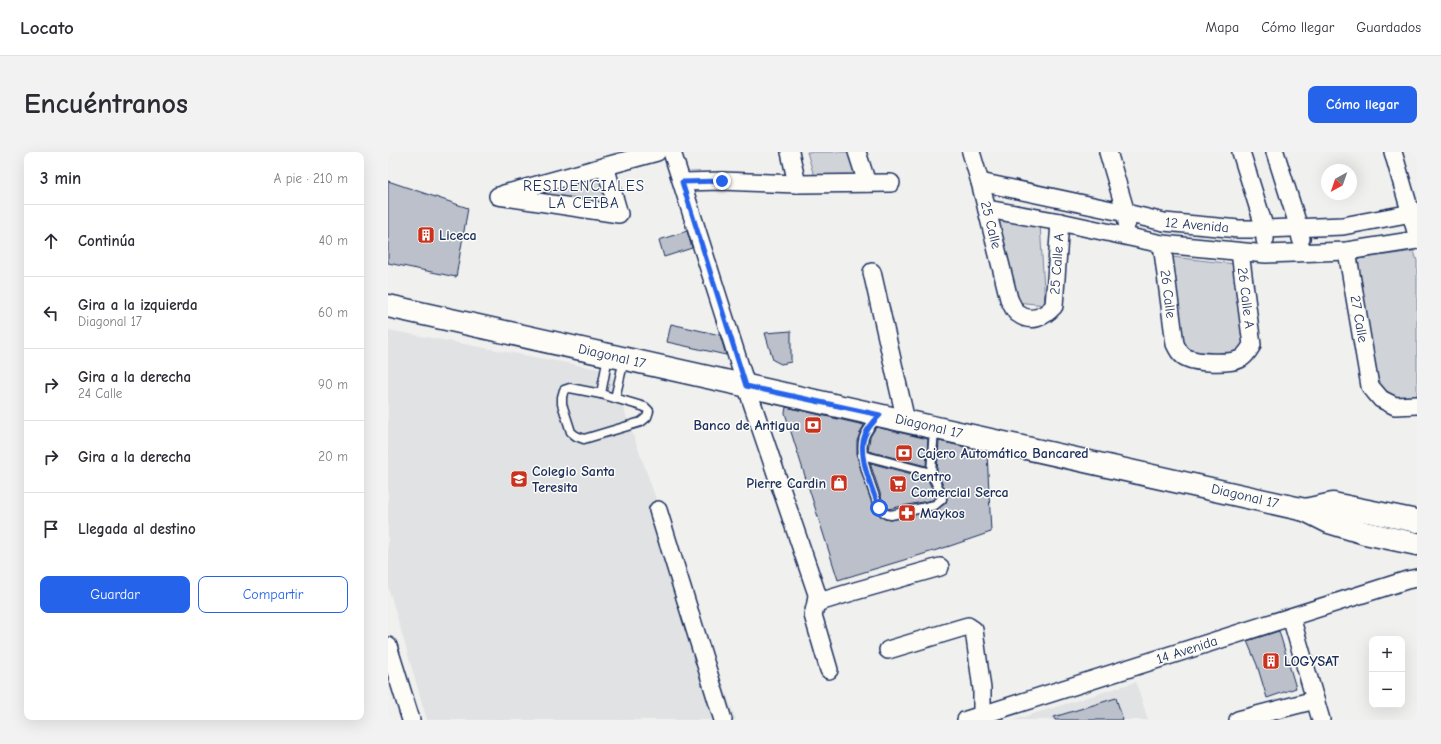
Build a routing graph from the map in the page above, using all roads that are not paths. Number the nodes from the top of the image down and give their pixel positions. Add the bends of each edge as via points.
1 (657, 152) edge
2 (672, 152) edge
3 (790, 152) edge
4 (857, 152) edge
5 (971, 152) edge
6 (1108, 152) edge
7 (1241, 152) edge
8 (1275, 152) edge
9 (1393, 152) edge
10 (604, 166) junction
11 (682, 182) junction
12 (980, 182) junction
13 (867, 183) junction
14 (797, 184) junction
15 (891, 184) dead end
16 (987, 209) junction
17 (1126, 213) junction
18 (1414, 213) edge
19 (1060, 222) junction
20 (1299, 228) junction
21 (1265, 229) junction
22 (1417, 235) edge
23 (1128, 236) junction
24 (1417, 240) edge
25 (1162, 244) junction
26 (1347, 251) junction
27 (1240, 252) junction
28 (1304, 253) junction
29 (1266, 254) junction
30 (872, 272) dead end
31 (388, 306) edge
32 (1054, 306) joint
33 (1252, 345) joint
34 (616, 357) junction
35 (746, 386) junction
36 (601, 394) junction
37 (615, 398) junction
38 (1417, 405) edge
39 (880, 415) junction
40 (906, 421) junction
41 (934, 427) junction
42 (862, 455) junction
43 (931, 473) junction
44 (658, 510) dead end
45 (1305, 510) junction
46 (1417, 521) edge
47 (1417, 544) edge
48 (940, 567) dead end
49 (1414, 576) edge
50 (816, 603) junction
51 (1291, 617) junction
52 (388, 646) edge
53 (888, 650) dead end
54 (829, 670) dead end
55 (1315, 700) junction
56 (989, 715) edge
57 (411, 720) edge
58 (723, 720) edge
59 (966, 720) edge
60 (1238, 720) edge
61 (1321, 720) edge

1 - 10 street
2 - 11 street
3 - 14 street
4 - 13 street
5 - 12 street, 25 Calle
6 - 17 street
7 - 21 street
8 - 20 street
9 - 18 street
10 - 10 street via 620,214 498,196
11 - 14 street
11 - 35 street
12 - 16 street, 25 Calle
12 - 17 street, 12 Avenida
13 - 14 street
13 - 15 street
16 - 19 street, 12 Avenida
16 - 32 street, 25 Calle via 1009,299 1016,312 1025,317 1038,318 1047,314
17 - 21 street, 12 Avenida via 1164,222
17 - 23 street
18 - 20 street, 12 Avenida via 1343,226
18 - 22 street
19 - 23 street, 12 Avenida
19 - 32 street, 25 Calle A
20 - 21 street, 12 Avenida
20 - 28 street
21 - 29 street
23 - 25 street, 12 Avenida
24 - 26 street, 12 Avenida
25 - 27 street, 12 Avenida
25 - 33 street, 26 Calle via 1175,344 1180,352 1187,358 1199,361 1230,362 1246,355
26 - 28 street, 12 Avenida
26 - 38 street, 27 Calle via 1370,386 1381,399 1395,406
27 - 29 street, 12 Avenida
27 - 33 street, 26 Calle A
28 - 29 street, 12 Avenida
30 - 40 street
31 - 34 main road, Diagonal 17
34 - 35 main road, Diagonal 17
34 - 36 lane
34 - 37 lane
35 - 39 main road, Diagonal 17
35 - 50 street via 817,594
36 - 37 lane
36 - 37 lane via 570,388 564,390 562,404 571,432 576,436 584,439 647,418 649,412 645,407
39 - 40 main road, Diagonal 17
39 - 42 lane via 864,437
40 - 41 main road, Diagonal 17
41 - 43 lane
41 - 45 main road, Diagonal 17
42 - 43 lane
42 - 43 lane via 879,508 886,514 891,515 939,502 942,499 940,491
44 - 58 street
45 - 46 main road, Diagonal 17 via 1333,504
45 - 47 main road, Diagonal 17 via 1329,522 1365,533
48 - 50 street
49 - 51 street, 14 Avenida
50 - 54 street via 813,615
51 - 55 street
51 - 56 street, 14 Avenida
52 - 57 street
53 - 56 street via 968,626 974,630 982,689
55 - 60 street
55 - 61 street
56 - 59 street, 14 Avenida

